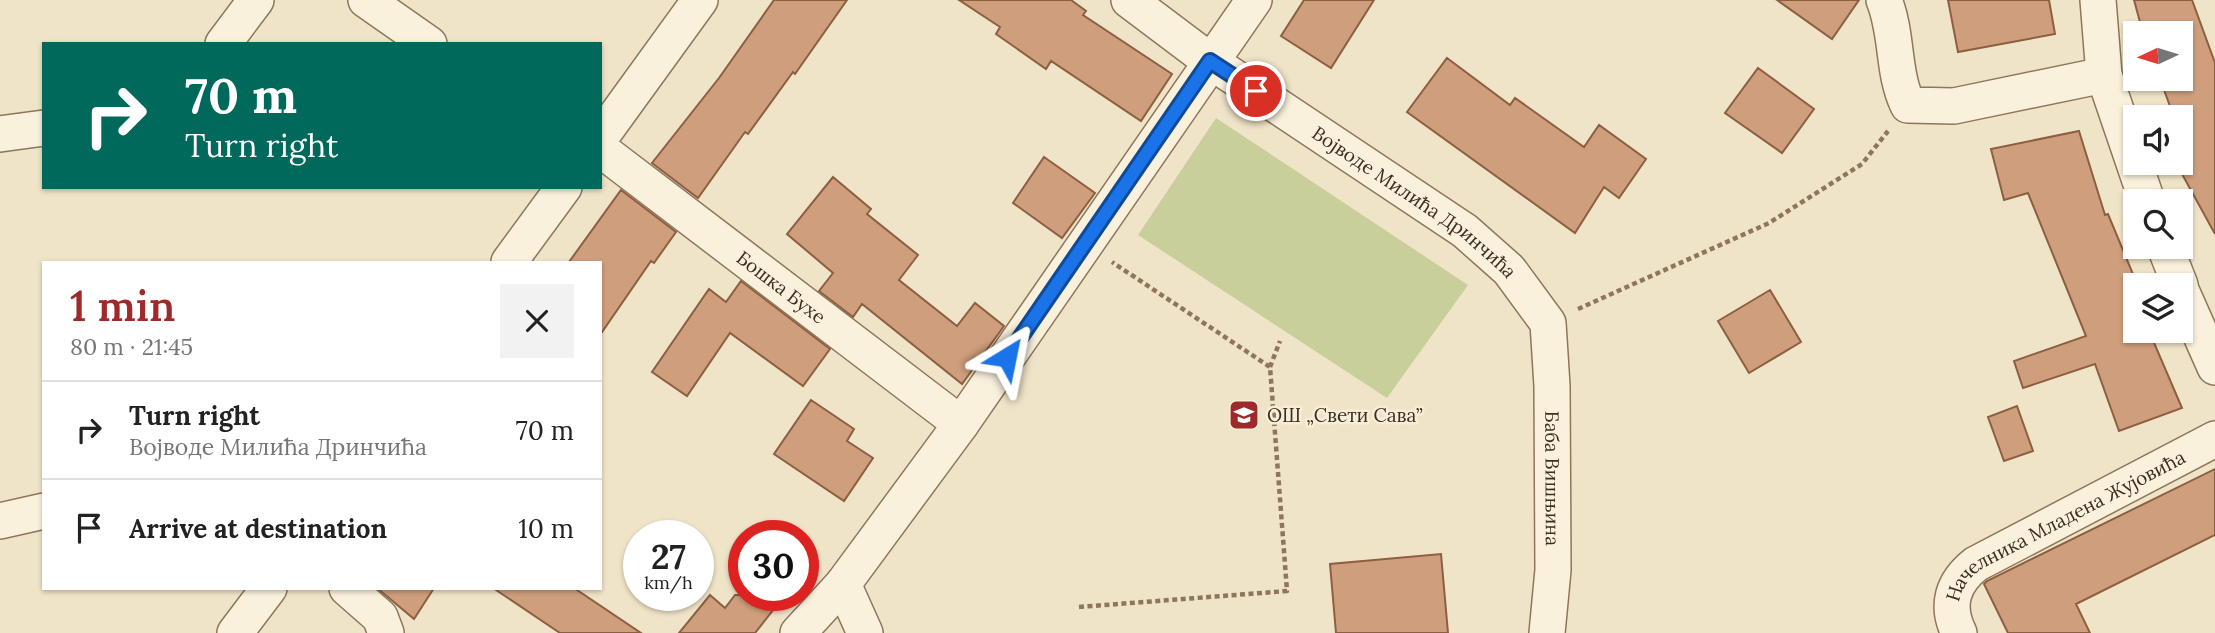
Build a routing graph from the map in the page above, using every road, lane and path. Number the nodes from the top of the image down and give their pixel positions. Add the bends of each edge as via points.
1 (256, 0) edge
2 (366, 0) edge
3 (700, 0) edge
4 (1129, 0) edge
5 (1254, 0) edge
6 (1884, 0) edge
7 (2098, 0) edge
8 (224, 42) edge
9 (426, 42) edge
10 (1210, 61) junction
11 (2104, 75) junction
12 (1908, 105) junction
13 (42, 128) edge
14 (0, 134) edge
15 (602, 135) edge
16 (602, 151) edge
17 (563, 189) edge
18 (2143, 189) edge
19 (1085, 244) junction
20 (510, 261) edge
21 (2193, 316) edge
22 (1548, 323) junction
23 (1280, 341) dead end
24 (1270, 367) junction
25 (2215, 367) edge
26 (961, 424) junction
27 (2215, 439) edge
28 (42, 511) edge
29 (0, 521) edge
30 (843, 584) junction
31 (267, 590) edge
32 (349, 590) edge
33 (1079, 607) dead end
34 (235, 633) edge
35 (386, 633) edge
36 (798, 633) edge
37 (865, 633) edge
38 (1547, 633) edge
39 (1959, 633) edge

1 - 8 street
2 - 9 street
3 - 15 street
4 - 10 street, Војводе Милића Дринчића
5 - 10 street
6 - 12 street
7 - 11 street
10 - 19 street
10 - 22 street, Војводе Милића Дринчића via 1465,232 1509,270
11 - 12 street via 1954,106
11 - 18 street
12 - 22 path via 1862,164 1769,223
13 - 14 street
16 - 26 street, Бошка Бухе
17 - 20 street
19 - 24 path
19 - 26 street
21 - 25 street
22 - 38 street, Баба Вишњина via 1553,570
23 - 24 path
24 - 33 path via 1287,591
26 - 30 street
27 - 39 street, Начелника Младена Жујовића via 1976,564 1960,577 1951,602
28 - 29 street
30 - 36 street
30 - 37 street
31 - 34 street
32 - 35 street via 380,617

